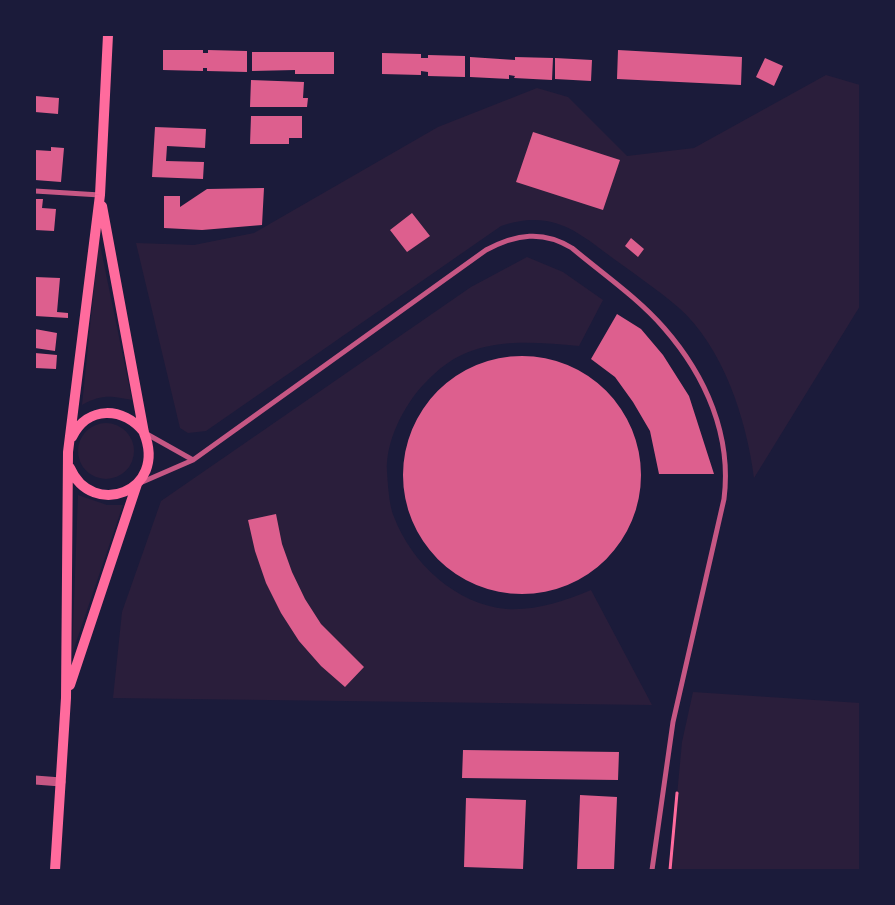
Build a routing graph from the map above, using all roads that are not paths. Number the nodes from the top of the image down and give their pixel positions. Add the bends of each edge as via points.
1 (108, 35) edge
2 (35, 191) edge
3 (100, 195) junction
4 (144, 432) junction
5 (70, 440) junction
6 (193, 460) junction
7 (69, 464) junction
8 (137, 484) junction
9 (66, 698) junction
10 (35, 780) edge
11 (61, 782) junction
12 (55, 870) edge
13 (652, 870) edge

1 - 3 main road
2 - 3 street
3 - 4 main road
3 - 5 main road
4 - 5 main road via 126,416 101,414 79,426
4 - 6 street
4 - 8 main road via 150,446 150,460 146,473
5 - 7 main road
6 - 8 street
6 - 13 street via 503,241 522,236 542,236 561,241 642,306 688,360 706,393 720,424 727,474 672,722
7 - 8 main road via 82,486 93,492 118,494
7 - 9 main road
8 - 9 main road
9 - 11 main road
10 - 11 street
11 - 12 main road

